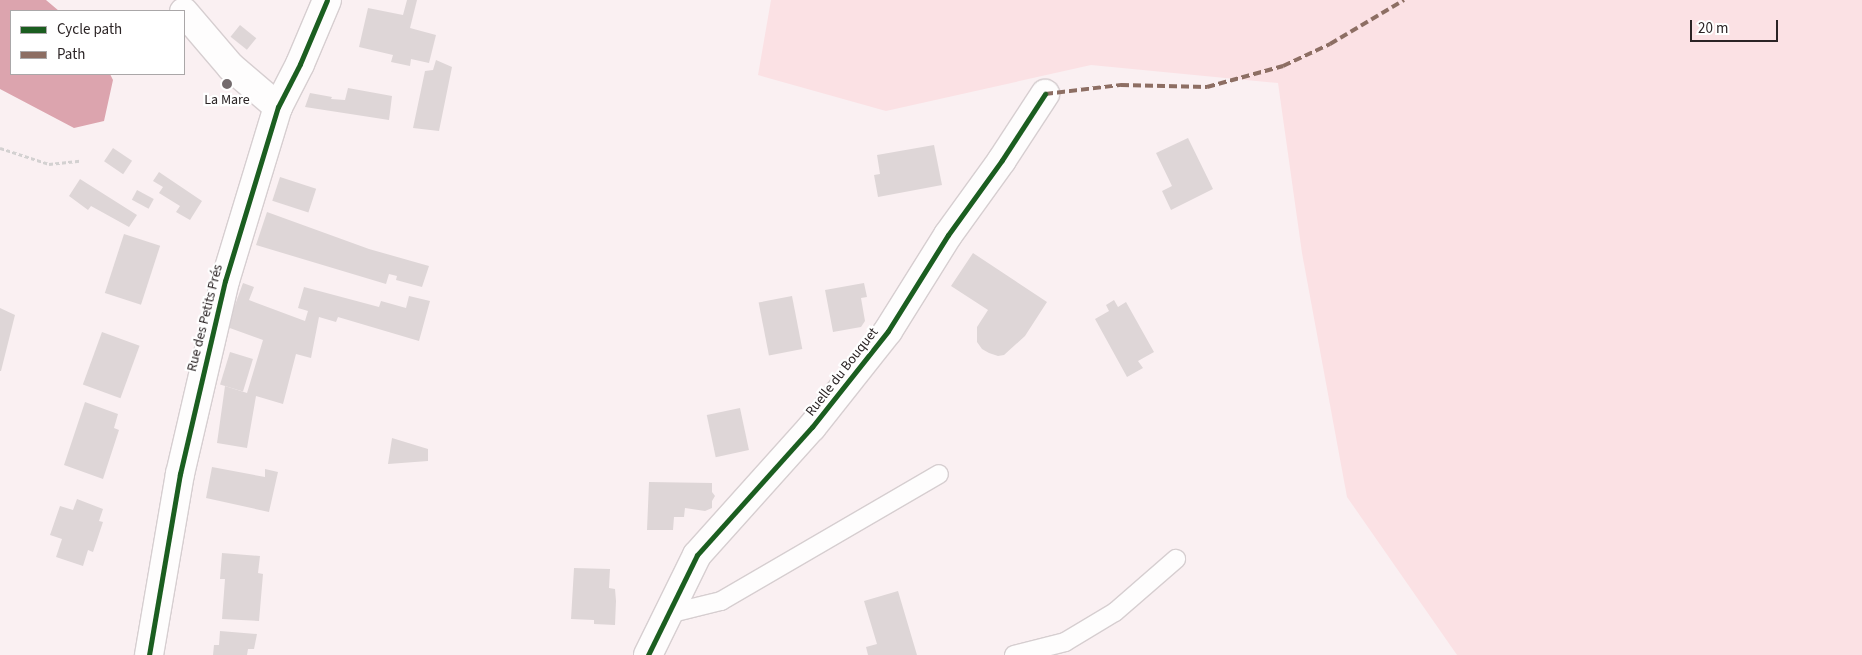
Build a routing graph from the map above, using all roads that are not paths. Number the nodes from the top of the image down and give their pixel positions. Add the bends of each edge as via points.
1 (173, 0) edge
2 (327, 0) edge
3 (181, 10) edge
4 (185, 14) edge
5 (1045, 94) dead end
6 (278, 107) junction
7 (940, 474) dead end
8 (1176, 558) dead end
9 (668, 614) junction
10 (149, 655) edge
11 (648, 655) edge
12 (1014, 655) edge

1 - 3 street
2 - 6 street, Rue des Petits Prés
4 - 6 street via 231,67
5 - 9 street, Ruelle du Bouquet via 948,235 888,331 812,427 697,555
6 - 10 street, Rue des Petits Prés via 226,281 200,384 180,474
7 - 9 lane via 721,601
8 - 12 lane via 1115,612 1065,642
9 - 11 street, Ruelle du Bouquet

